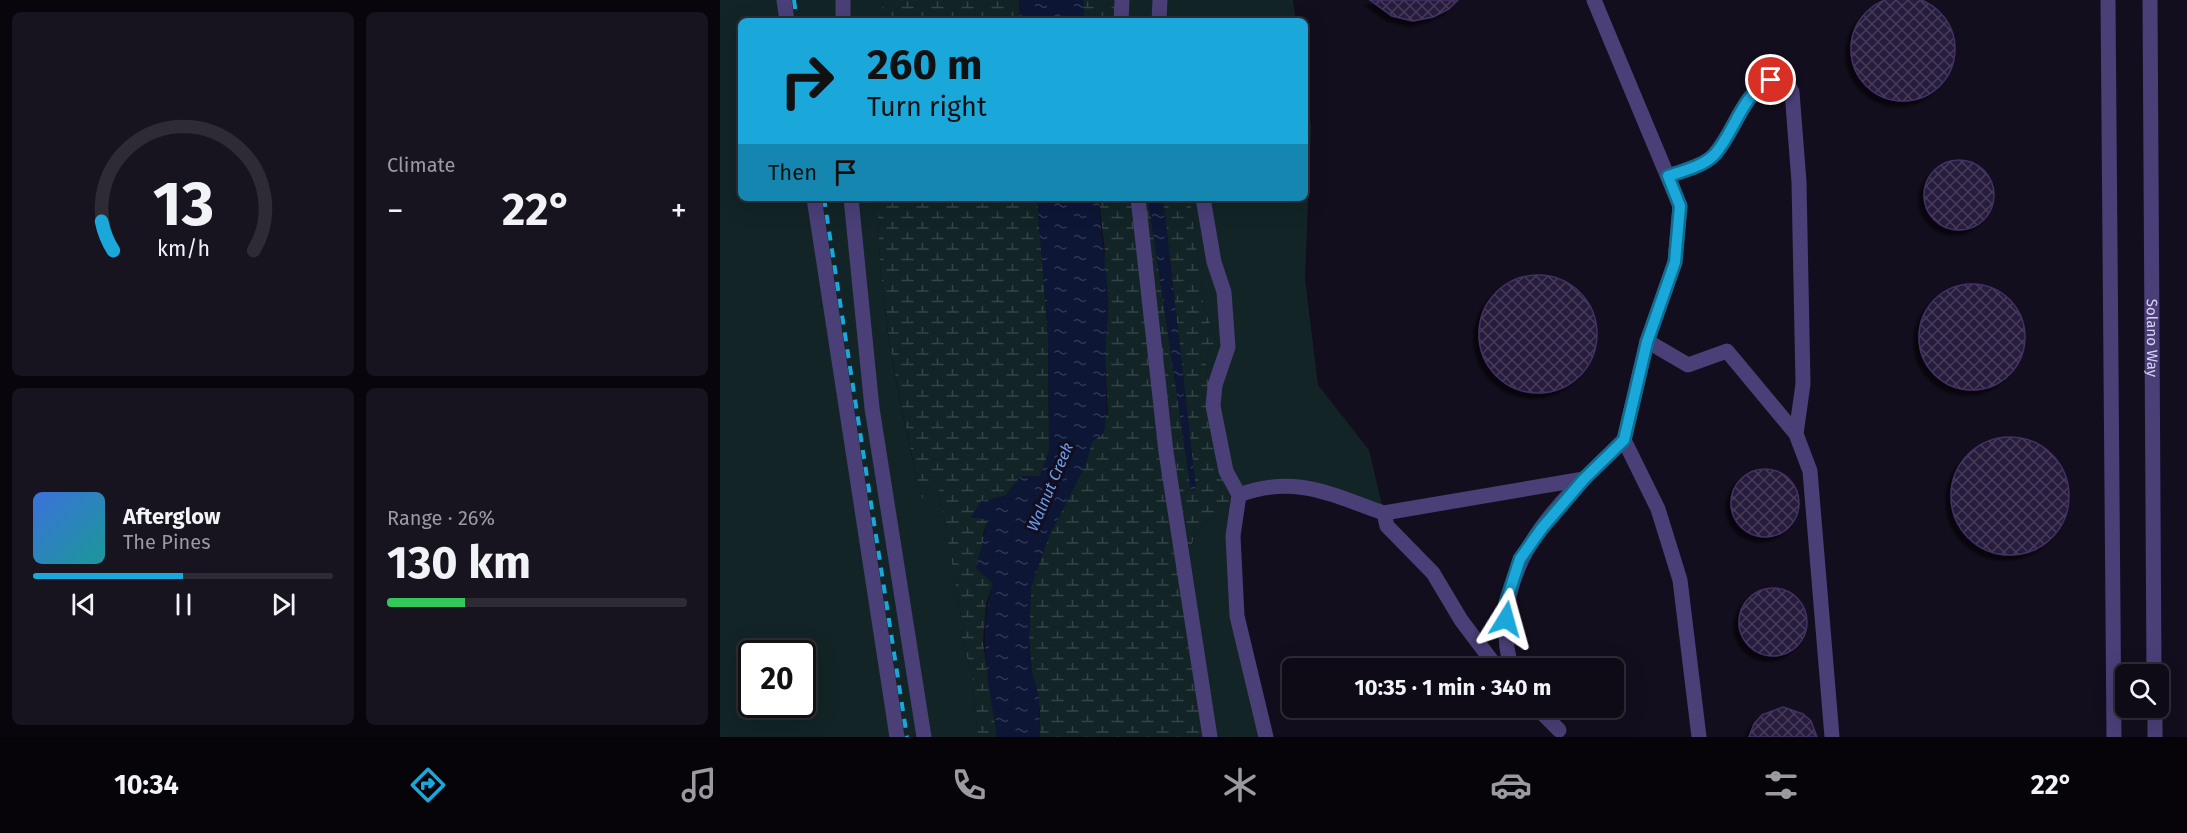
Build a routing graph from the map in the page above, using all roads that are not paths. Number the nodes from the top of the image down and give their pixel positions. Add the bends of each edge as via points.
1 (784, 0) edge
2 (843, 0) edge
3 (1122, 0) edge
4 (1160, 0) edge
5 (1594, 0) edge
6 (2108, 0) edge
7 (2150, 0) edge
8 (787, 18) edge
9 (843, 18) edge
10 (1121, 18) edge
11 (1159, 18) edge
12 (1668, 176) junction
13 (814, 201) edge
14 (851, 201) edge
15 (1138, 201) edge
16 (1204, 201) edge
17 (1647, 342) junction
18 (1796, 434) junction
19 (1624, 440) junction
20 (1584, 479) junction
21 (1239, 495) junction
22 (1384, 513) junction
23 (1490, 658) edge
24 (1508, 658) edge
25 (2154, 664) edge
26 (1546, 718) edge
27 (2155, 718) edge
28 (1560, 734) edge
29 (897, 737) edge
30 (924, 737) edge
31 (1210, 737) edge
32 (1266, 737) edge
33 (1699, 737) edge
34 (1832, 737) edge
35 (2114, 737) edge
36 (2155, 737) edge

1 - 8 street
2 - 9 street
3 - 10 street
4 - 11 street
5 - 12 street
6 - 35 street
7 - 25 street, Solano Way
12 - 17 street via 1680,206 1675,262
12 - 18 street via 1703,163 1715,154 1761,84 1771,80 1788,85 1792,92 1799,193 1803,384
13 - 29 street
14 - 30 street via 872,408
15 - 31 street via 1166,452
16 - 21 street via 1214,262 1224,292 1228,347 1215,385 1213,406 1226,471
17 - 18 street via 1688,365 1727,351
17 - 19 street
18 - 34 street via 1810,471
19 - 20 street
19 - 33 street via 1658,509 1680,580
20 - 22 street
20 - 24 street via 1520,559 1506,602
21 - 22 street via 1294,484
21 - 32 street via 1233,536 1237,616
22 - 23 street via 1387,526 1433,573
26 - 28 street
27 - 36 street

